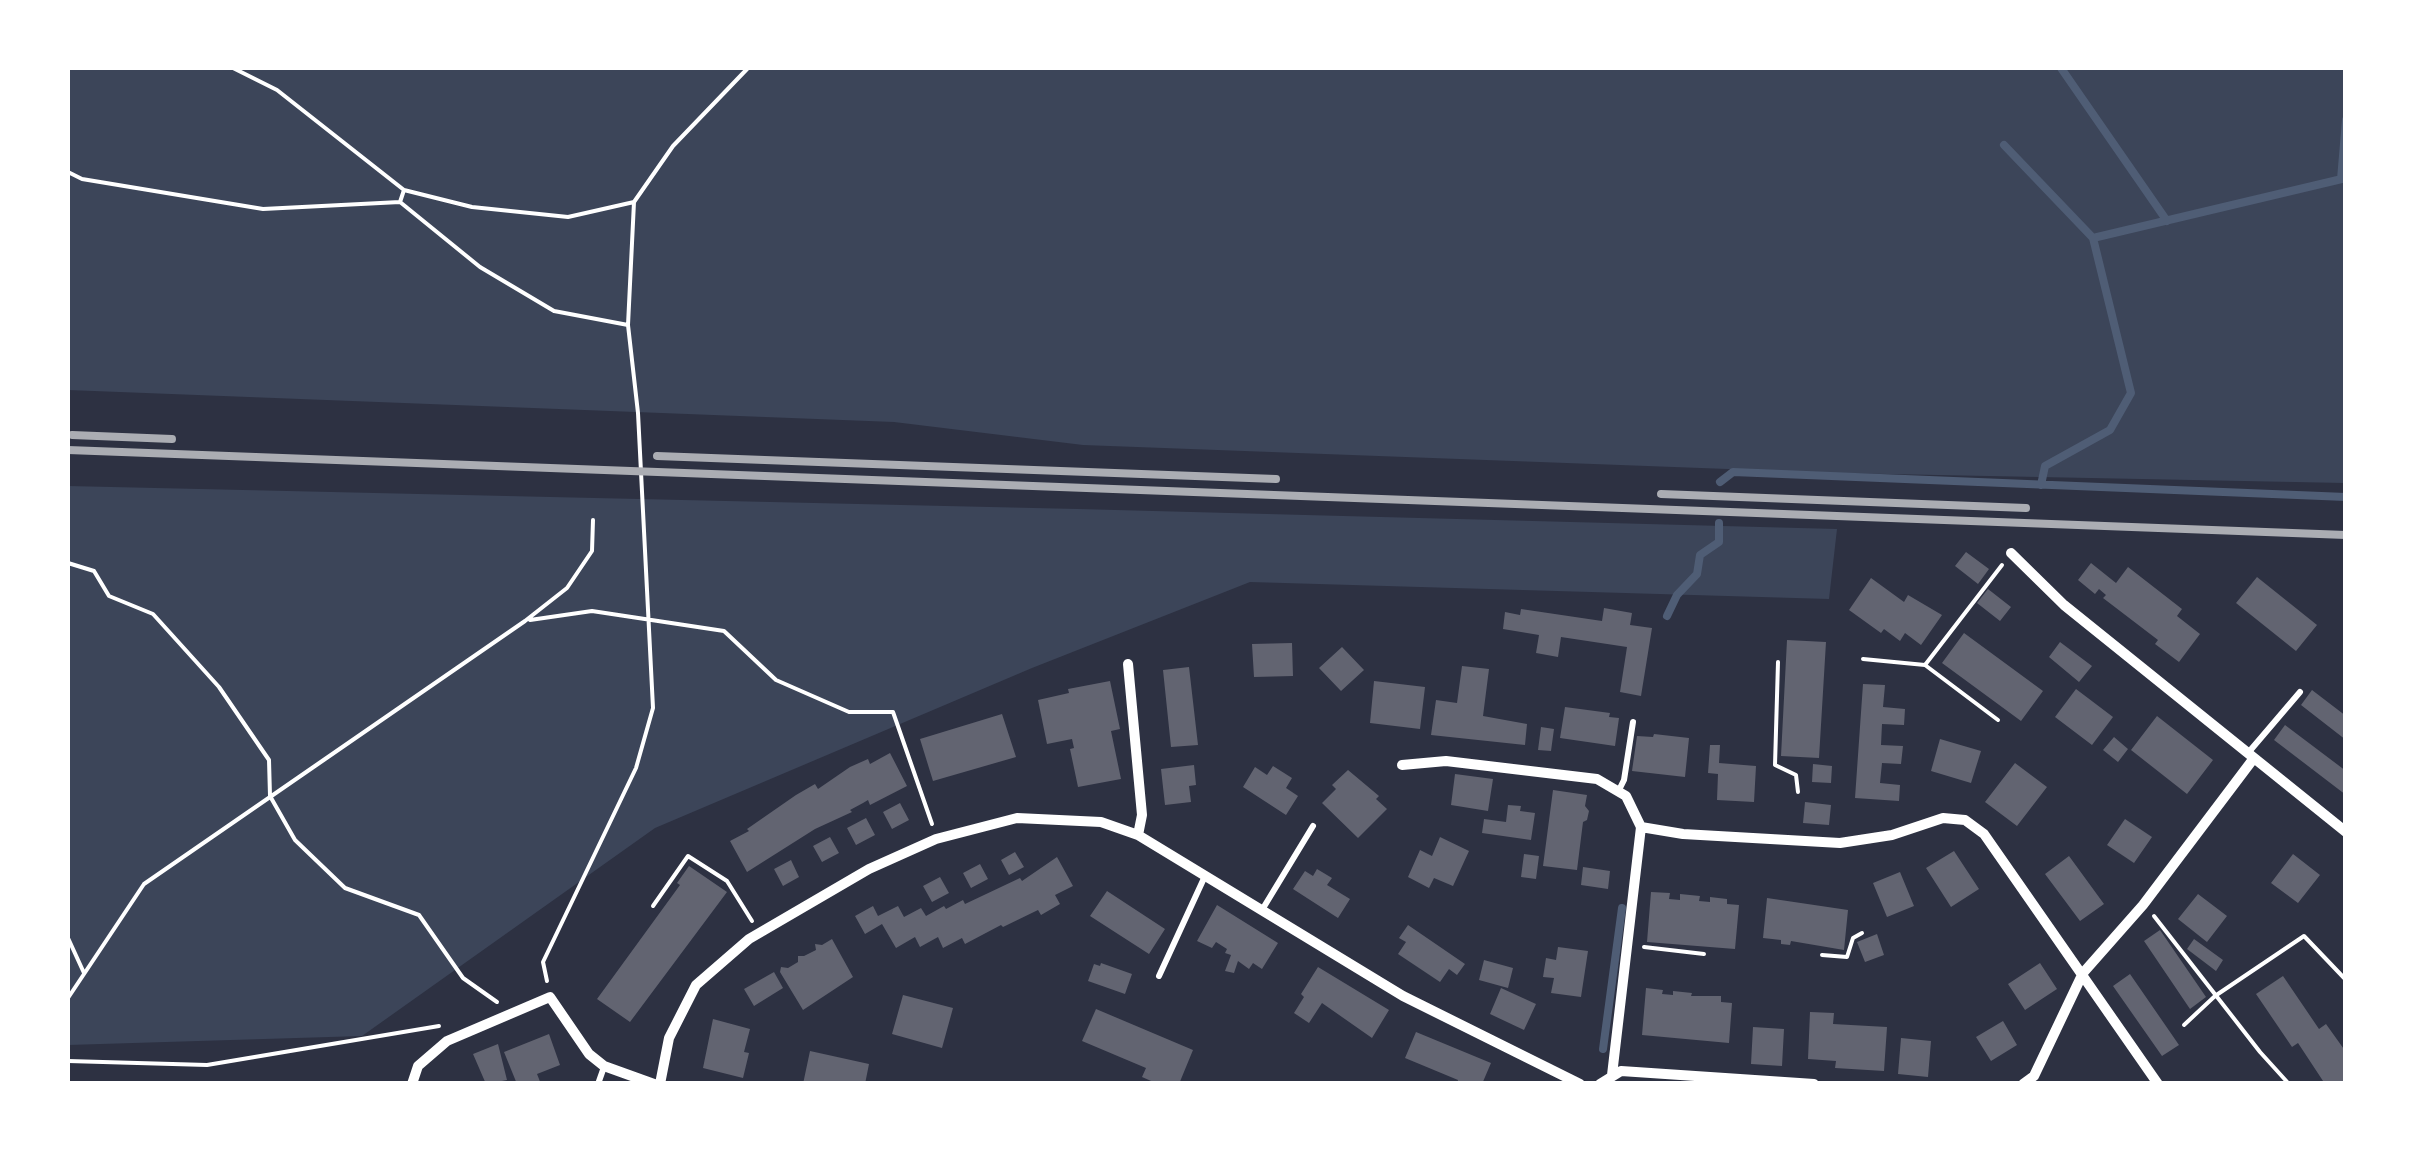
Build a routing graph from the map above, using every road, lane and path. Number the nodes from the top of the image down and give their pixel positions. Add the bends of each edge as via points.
1 (233, 68) edge
2 (748, 68) edge
3 (68, 172) edge
4 (404, 190) junction
5 (400, 202) junction
6 (634, 202) junction
7 (628, 324) junction
8 (593, 520) dead end
9 (2011, 554) joint
10 (68, 562) edge
11 (648, 617) junction
12 (525, 621) junction
13 (1862, 659) dead end
14 (1778, 662) dead end
15 (1128, 664) dead end
16 (1925, 665) junction
17 (2300, 692) dead end
18 (1998, 720) dead end
19 (1633, 722) dead end
20 (2251, 756) junction
21 (1402, 764) dead end
22 (1618, 792) junction
23 (1798, 792) dead end
24 (270, 796) junction
25 (1312, 826) dead end
26 (1641, 828) junction
27 (2346, 832) edge
28 (1138, 835) junction
29 (936, 839) junction
30 (1206, 875) junction
31 (654, 906) dead end
32 (2143, 906) junction
33 (1262, 910) junction
34 (1862, 932) dead end
35 (760, 933) junction
36 (68, 938) edge
37 (1627, 945) junction
38 (1704, 954) dead end
39 (1822, 955) dead end
40 (2083, 973) junction
41 (84, 974) junction
42 (1159, 976) dead end
43 (2346, 980) edge
44 (2215, 996) junction
45 (550, 997) junction
46 (68, 998) edge
47 (513, 1013) junction
48 (456, 1023) dead end
49 (2184, 1025) dead end
50 (68, 1061) edge
51 (604, 1066) junction
52 (1612, 1075) junction
53 (412, 1084) edge
54 (598, 1084) edge
55 (657, 1084) edge
56 (1580, 1084) edge
57 (1600, 1084) edge
58 (1814, 1084) edge
59 (2022, 1084) edge
60 (2158, 1084) edge
61 (2289, 1084) edge

1 - 4 path via 278,90
2 - 6 path via 673,146
3 - 5 path via 262,209
4 - 5 path
4 - 6 path via 472,207 568,217
5 - 7 path via 480,267 554,310
6 - 7 path
7 - 11 path
8 - 12 path via 592,551 584,563 567,588
9 - 16 path
9 - 20 street
10 - 24 path via 94,571 109,596 153,614 219,687 269,760
11 - 12 path via 592,611
11 - 29 path via 724,631 776,680 849,712 893,712
11 - 45 path via 652,708 636,768 543,962
12 - 24 path
13 - 16 path
14 - 23 path via 1774,765 1796,775
15 - 28 street via 1142,815
16 - 18 path
17 - 20 lane
19 - 22 lane
20 - 27 street
20 - 32 street
21 - 22 street via 1446,761 1597,779
22 - 26 street
24 - 41 path via 144,884
24 - 47 path via 295,840 344,888 420,915 462,978
25 - 33 lane
26 - 37 street
26 - 40 street via 1840,842 1942,818 1966,820 1984,834
28 - 29 street via 1101,822 1017,818
28 - 30 street
29 - 35 street
30 - 33 street
30 - 42 lane
31 - 35 path via 688,856 726,882
32 - 40 street
32 - 44 path
33 - 56 street via 1403,996
34 - 39 path via 1848,957
35 - 55 street via 696,985 669,1038
36 - 41 path
37 - 38 path
37 - 52 street
40 - 59 street via 2034,1076
40 - 60 street
41 - 46 path
43 - 44 path via 2304,936
44 - 49 path
44 - 61 path
45 - 47 street
45 - 51 street
47 - 53 street via 447,1041 418,1066
48 - 50 path via 208,1065
51 - 54 lane
51 - 55 street
52 - 57 street
52 - 58 street via 1621,1070

